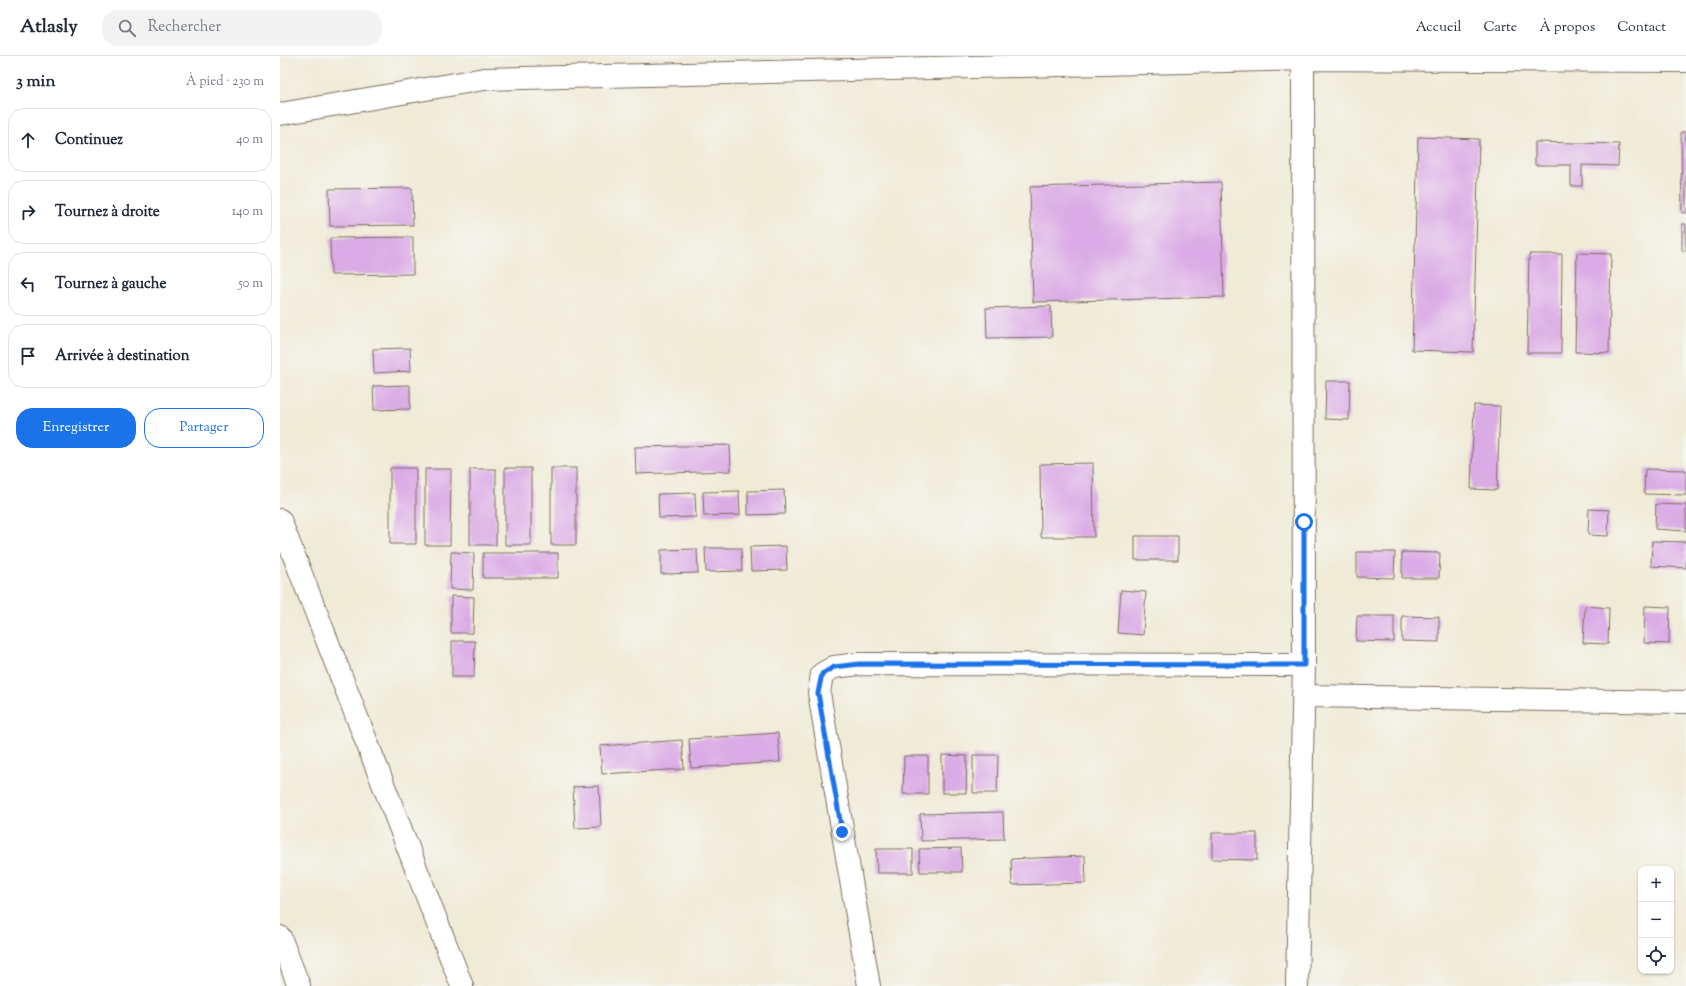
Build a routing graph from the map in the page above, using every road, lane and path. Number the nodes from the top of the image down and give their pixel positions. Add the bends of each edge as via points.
1 (1304, 57) edge
2 (1686, 61) edge
3 (280, 114) edge
4 (280, 520) edge
5 (1304, 665) junction
6 (1303, 696) junction
7 (1686, 702) edge
8 (280, 937) edge
9 (299, 986) edge
10 (462, 986) edge
11 (869, 986) edge
12 (1298, 986) edge

1 - 2 street
1 - 3 street via 484,79
1 - 5 street
4 - 10 street
5 - 6 street
5 - 11 street via 859,664 834,667 822,674 818,693
6 - 7 street
6 - 12 street
8 - 9 street

